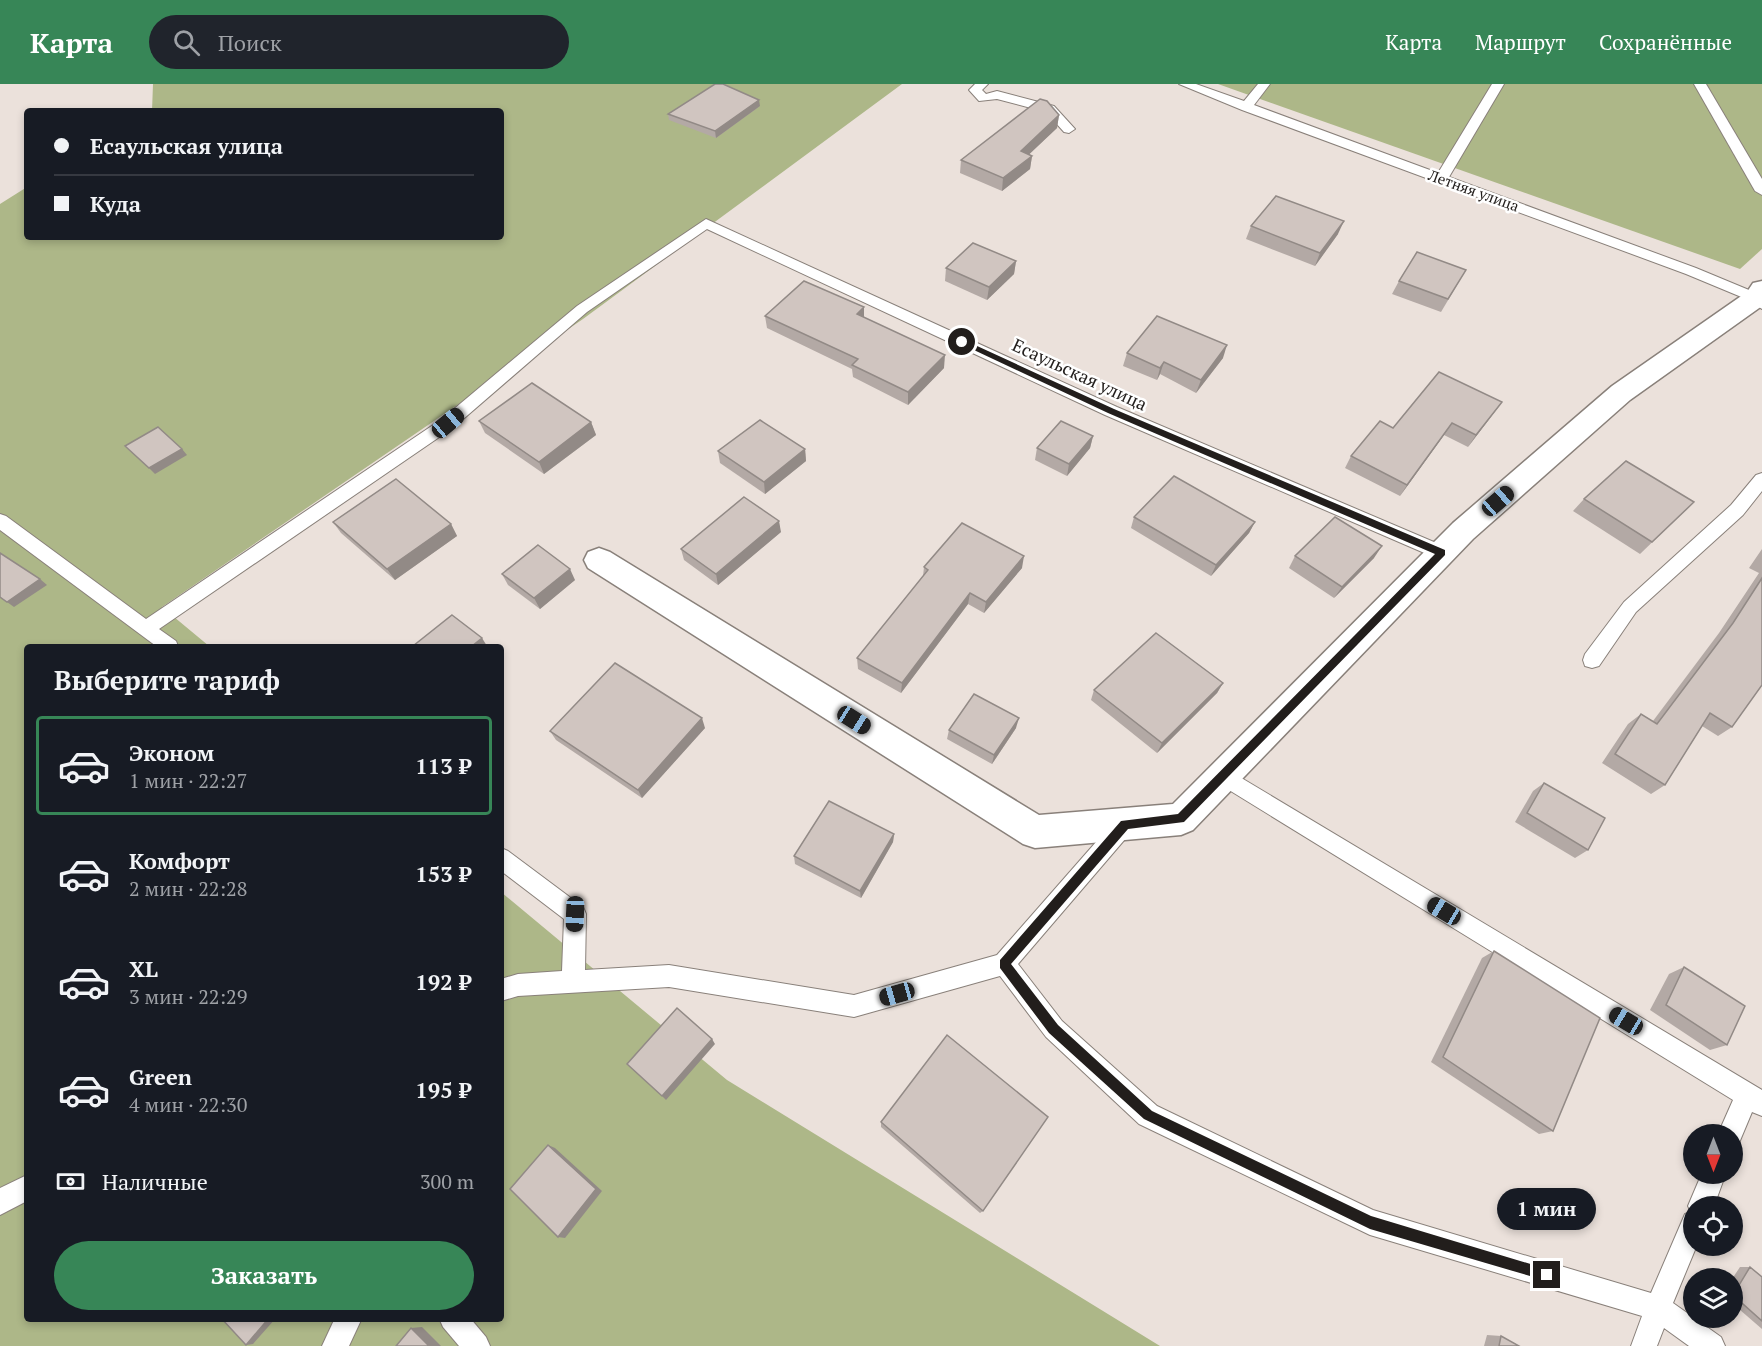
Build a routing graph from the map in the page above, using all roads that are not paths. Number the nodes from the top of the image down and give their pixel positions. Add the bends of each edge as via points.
1 (982, 84) edge
2 (1185, 84) edge
3 (1264, 84) edge
4 (1497, 84) edge
5 (1700, 84) edge
6 (1246, 107) junction
7 (1069, 129) dead end
8 (1442, 178) junction
9 (1762, 191) edge
10 (1761, 298) edge
11 (1762, 479) edge
12 (0, 521) edge
13 (1442, 553) junction
14 (599, 560) dead end
15 (146, 628) junction
16 (166, 644) edge
17 (1592, 660) dead end
18 (1223, 777) junction
19 (1125, 824) junction
20 (504, 860) edge
21 (1004, 964) junction
22 (573, 981) junction
23 (504, 989) edge
24 (1754, 1100) edge
25 (1737, 1124) edge
26 (24, 1189) edge
27 (0, 1203) edge
28 (1683, 1249) edge
29 (1658, 1308) junction
30 (347, 1322) edge
31 (456, 1322) edge
32 (335, 1346) edge
33 (477, 1346) edge
34 (1644, 1346) edge
35 (1712, 1346) edge

1 - 7 lane via 975,90 983,98 997,95 1050,109
2 - 6 lane, Летняя улица
3 - 6 lane
4 - 8 lane
5 - 9 lane
6 - 8 lane, Летняя улица
8 - 10 lane, Летняя улица
10 - 13 street via 1621,393
11 - 17 lane via 1737,510 1630,607
12 - 15 lane
13 - 15 lane, Есаульская улица via 1111,411 706,223 582,309 448,423
13 - 18 street
14 - 19 street via 1035,832
15 - 16 lane
18 - 19 street via 1181,819
18 - 24 lane
19 - 21 lane
20 - 22 lane via 575,914
21 - 22 lane via 854,1006 669,976
21 - 29 lane via 1053,1029 1148,1115 1370,1222
22 - 23 lane
24 - 25 lane
26 - 27 lane
28 - 29 lane
29 - 34 lane
29 - 35 lane
30 - 32 lane
31 - 33 lane

